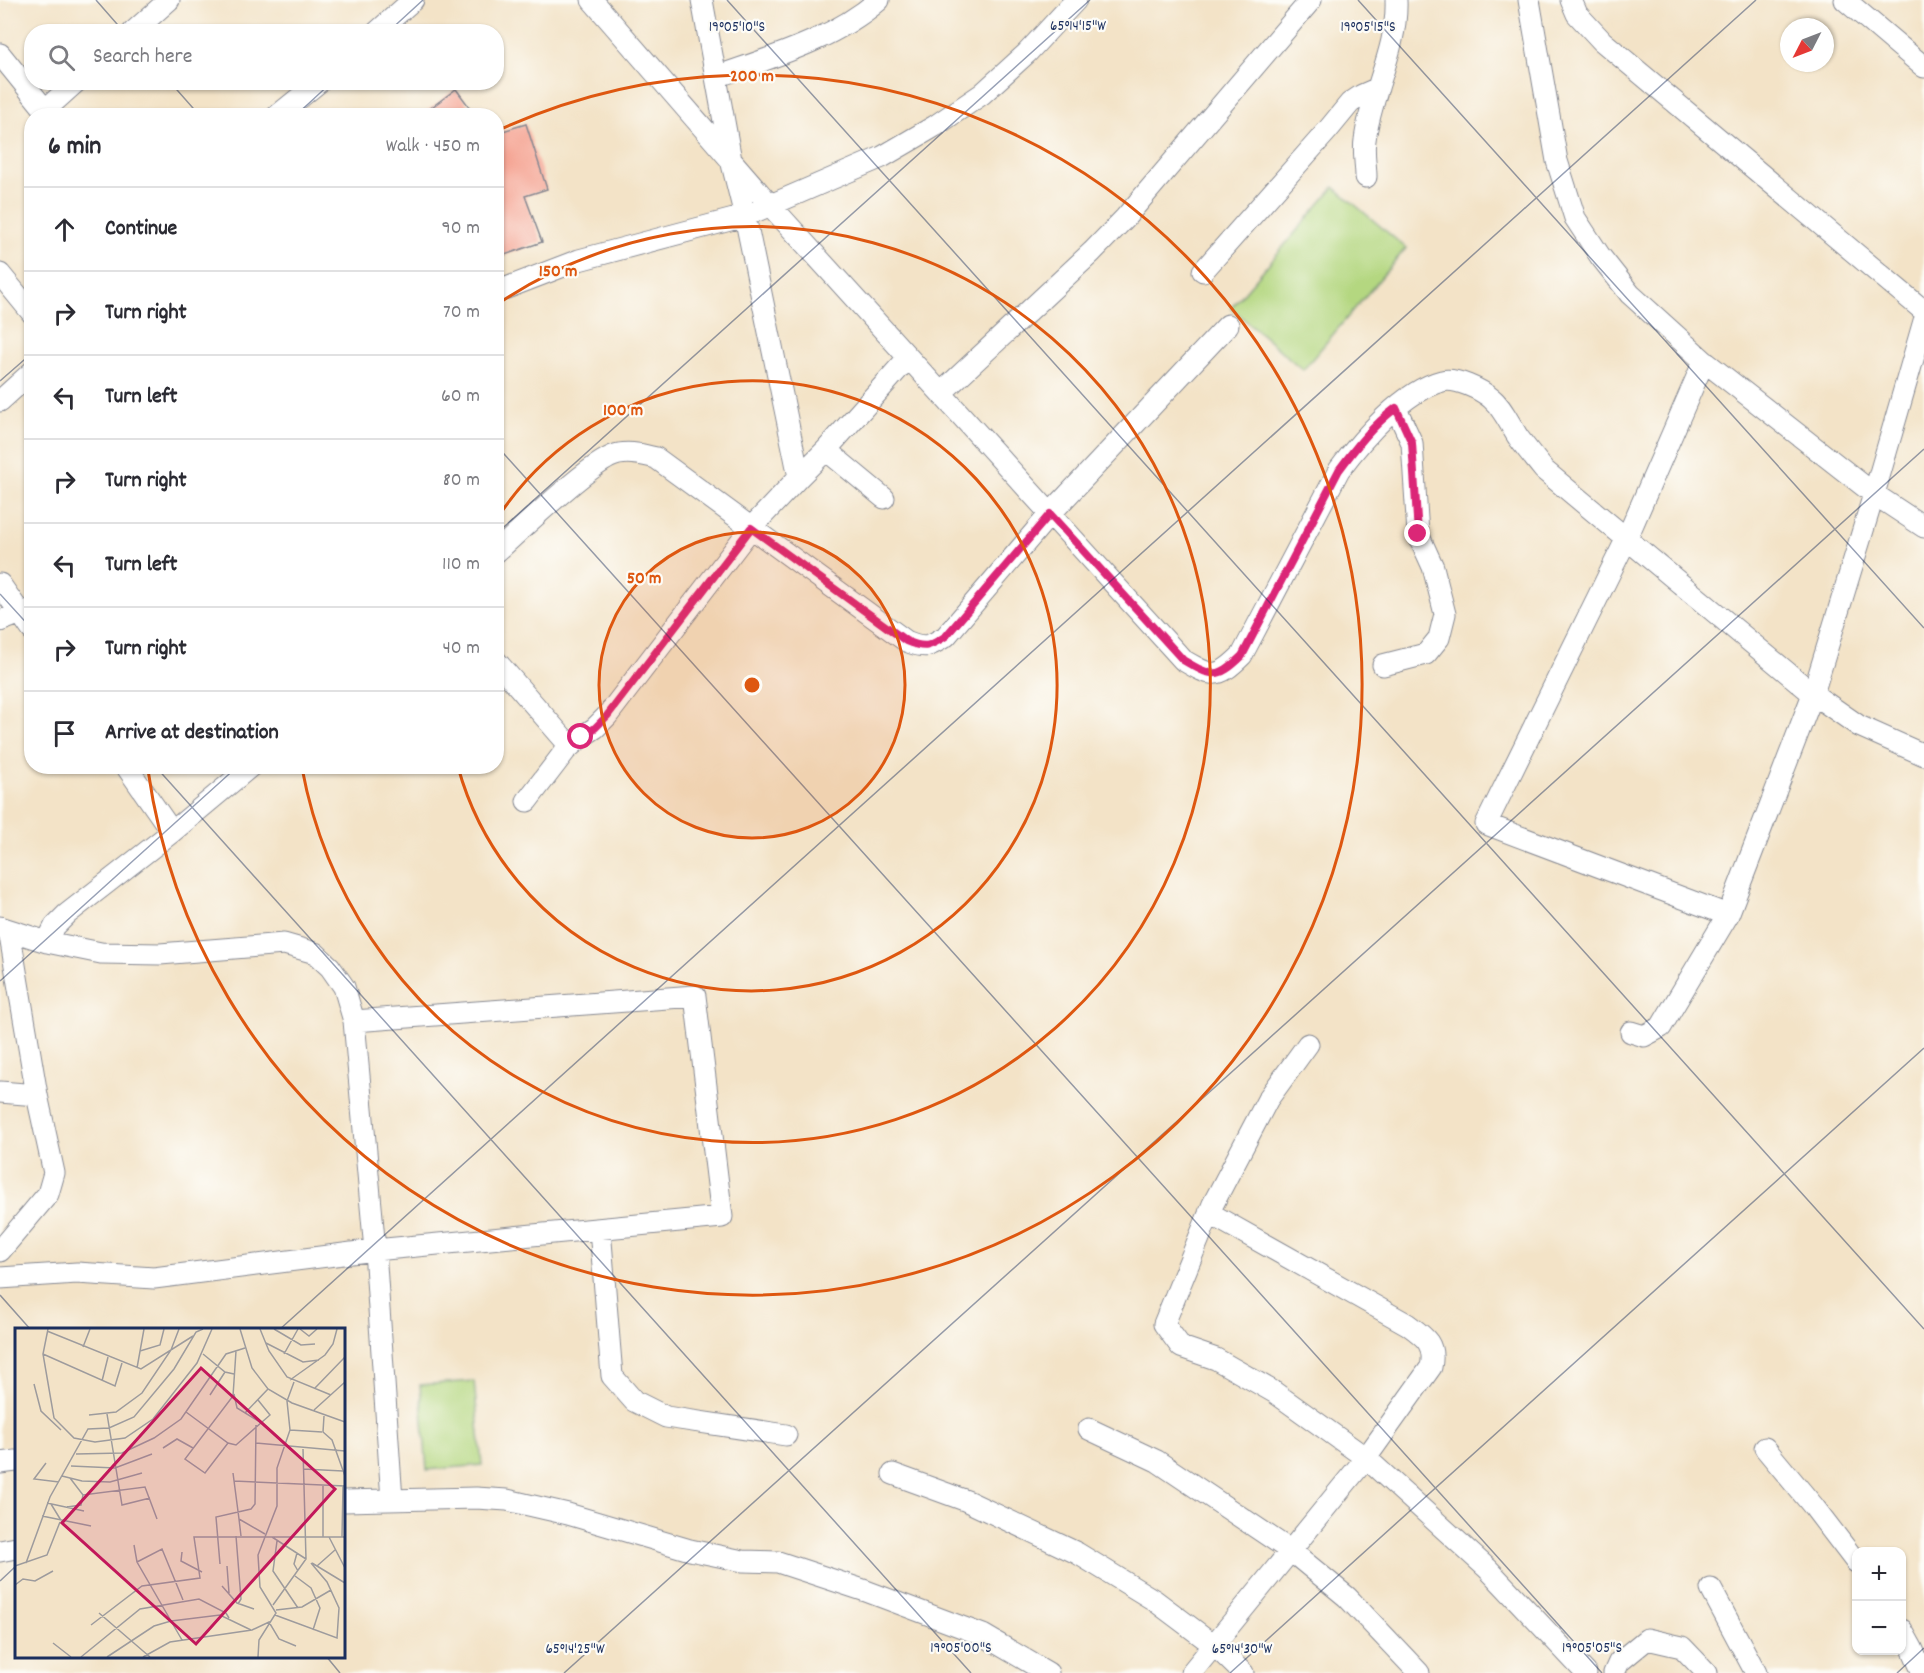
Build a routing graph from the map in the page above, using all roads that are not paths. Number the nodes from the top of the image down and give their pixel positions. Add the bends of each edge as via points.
1 (169, 0) edge
2 (413, 0) edge
3 (592, 0) edge
4 (702, 0) edge
5 (879, 0) edge
6 (1076, 0) edge
7 (1311, 0) edge
8 (1396, 0) edge
9 (1529, 0) edge
10 (1571, 0) edge
11 (1845, 0) edge
12 (142, 24) edge
13 (386, 24) edge
14 (0, 54) edge
15 (1924, 67) edge
16 (716, 77) junction
17 (24, 84) edge
18 (1378, 88) junction
19 (29, 90) edge
20 (69, 90) edge
21 (310, 90) edge
22 (43, 108) edge
23 (52, 108) edge
24 (287, 108) edge
25 (731, 160) junction
26 (1366, 177) dead end
27 (770, 205) junction
28 (746, 216) junction
29 (1203, 271) dead end
30 (0, 274) edge
31 (504, 289) edge
32 (24, 303) edge
33 (1924, 311) edge
34 (1924, 321) edge
35 (1228, 325) dead end
36 (908, 358) junction
37 (1704, 362) junction
38 (24, 379) edge
39 (941, 393) junction
40 (0, 401) edge
41 (1396, 408) junction
42 (826, 450) junction
43 (799, 477) junction
44 (1874, 494) junction
45 (884, 498) dead end
46 (1050, 514) junction
47 (1924, 527) edge
48 (751, 528) junction
49 (1626, 540) junction
50 (504, 545) edge
51 (0, 584) edge
52 (24, 612) edge
53 (24, 618) edge
54 (0, 621) edge
55 (1383, 665) dead end
56 (504, 670) edge
57 (1813, 694) junction
58 (570, 746) junction
59 (1924, 755) edge
60 (132, 774) edge
61 (241, 774) edge
62 (526, 801) dead end
63 (172, 832) junction
64 (1728, 915) junction
65 (5, 929) edge
66 (47, 942) junction
67 (354, 1021) junction
68 (1631, 1032) dead end
69 (1308, 1044) dead end
70 (0, 1092) edge
71 (37, 1095) junction
72 (1209, 1213) junction
73 (600, 1229) junction
74 (375, 1250) junction
75 (0, 1251) edge
76 (0, 1278) edge
77 (1089, 1429) dead end
78 (786, 1435) dead end
79 (1765, 1448) dead end
80 (1366, 1458) junction
81 (15, 1461) edge
82 (0, 1463) edge
83 (893, 1474) dead end
84 (392, 1500) junction
85 (345, 1501) edge
86 (15, 1548) edge
87 (0, 1551) edge
88 (1290, 1551) junction
89 (1852, 1555) edge
90 (1711, 1589) dead end
91 (1906, 1639) edge
92 (1214, 1645) junction
93 (1919, 1669) edge
94 (1048, 1673) edge
95 (1191, 1673) edge
96 (1243, 1673) edge
97 (1419, 1673) edge
98 (1586, 1673) edge
99 (1614, 1673) edge
100 (1707, 1673) edge
101 (1756, 1673) edge

1 - 12 street
2 - 13 street
3 - 25 street
4 - 16 street
5 - 16 street via 801,48
6 - 27 street via 982,94 935,126 882,158
7 - 39 street via 1125,218
8 - 18 street via 1397,16
9 - 37 street via 1557,161 1575,218 1630,294
10 - 33 street via 1577,14 1602,41
11 - 15 street
14 - 17 street
16 - 25 street
18 - 26 street via 1364,141
18 - 29 street via 1350,103
19 - 22 street
20 - 23 street
21 - 24 street
25 - 27 street
25 - 28 street
27 - 28 street
27 - 36 street
28 - 31 street via 579,260
28 - 43 street
30 - 32 street
34 - 44 street
35 - 46 street
36 - 39 street
36 - 42 street
37 - 44 street
37 - 49 street
38 - 40 street
39 - 46 street
41 - 46 street via 1339,470 1242,656 1228,670 1215,674 1183,660
41 - 49 street via 1420,390 1444,380 1471,386 1494,400 1544,470
41 - 55 street via 1412,443 1418,534 1433,567 1445,614 1439,638 1426,654
42 - 43 street
42 - 45 street
43 - 48 street
44 - 47 street
44 - 57 street
46 - 48 street via 946,636 933,645 920,647 906,641
48 - 50 street via 656,458 617,454 583,475
48 - 58 street via 607,716
49 - 57 street
49 - 64 street via 1486,824
51 - 52 street
53 - 54 street
56 - 58 street
57 - 59 street via 1859,726
57 - 64 street
58 - 62 street
60 - 63 street
61 - 63 street
63 - 66 street via 67,914
64 - 68 street via 1661,1027 1644,1036
65 - 66 street
65 - 71 street
66 - 67 street via 101,953 160,954 284,944 315,953 330,967 344,987
67 - 73 street via 695,996 722,1217
67 - 74 street
69 - 72 street via 1268,1099
70 - 71 street
71 - 75 street via 54,1173 48,1194
72 - 80 street via 1164,1324 1181,1347 1216,1359 1274,1392
72 - 80 street via 1426,1338 1434,1354 1431,1367
73 - 74 street
73 - 78 street via 612,1376 634,1401 666,1417
74 - 76 street via 154,1278 77,1274
74 - 84 street
77 - 88 street via 1157,1461
79 - 89 street
80 - 88 street
80 - 98 street via 1488,1569
81 - 82 street
83 - 92 street via 967,1501 1077,1553 1154,1600
84 - 85 street
84 - 94 street via 507,1500 690,1550 744,1561 778,1562 983,1635
86 - 87 street
88 - 92 street
88 - 97 street via 1347,1597
90 - 101 street
91 - 93 street
92 - 95 street
92 - 96 street
99 - 100 street via 1619,1662 1647,1639 1682,1647

